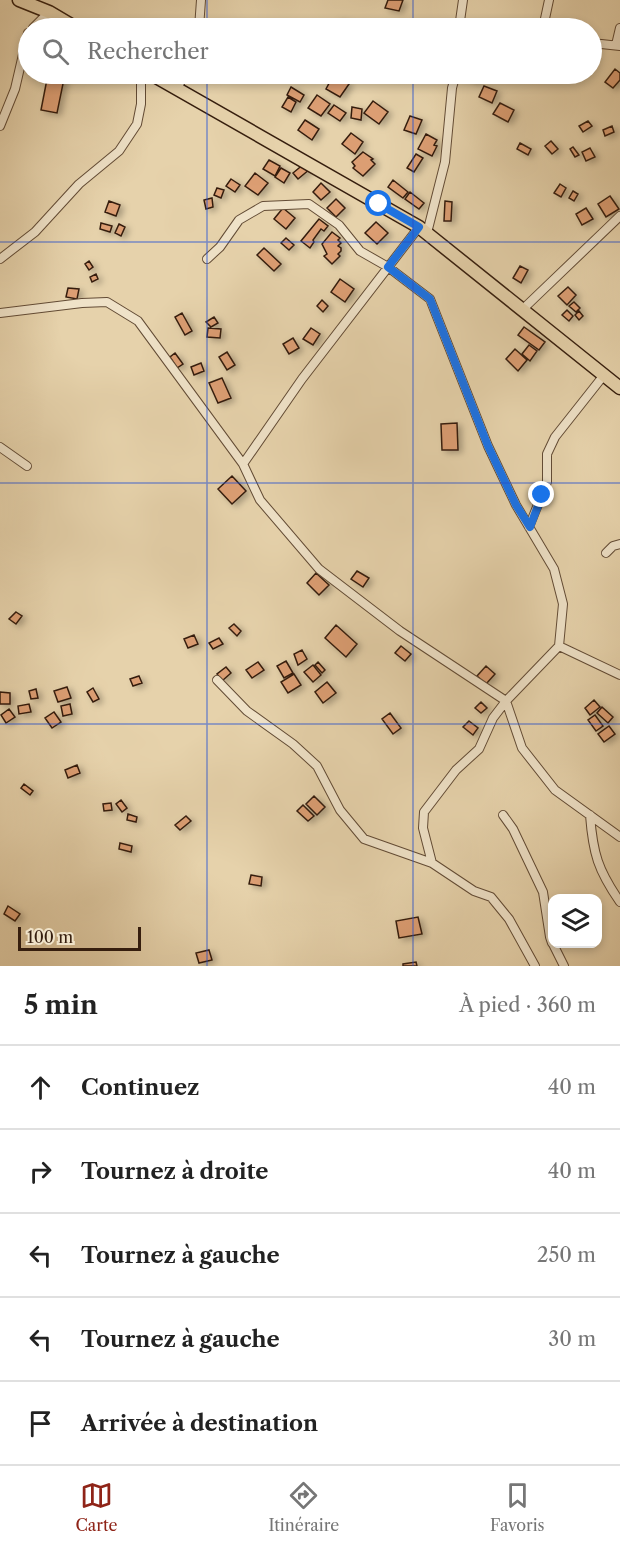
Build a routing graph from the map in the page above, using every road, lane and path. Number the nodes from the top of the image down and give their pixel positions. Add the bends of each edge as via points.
1 (19, 0) edge
2 (201, 0) edge
3 (463, 0) edge
4 (549, 0) edge
5 (37, 2) edge
6 (49, 12) junction
7 (43, 18) edge
8 (59, 18) edge
9 (200, 18) edge
10 (460, 18) edge
11 (545, 18) edge
12 (620, 28) edge
13 (602, 44) edge
14 (618, 45) edge
15 (18, 76) edge
16 (141, 84) edge
17 (170, 84) edge
18 (179, 84) edge
19 (453, 84) edge
20 (177, 88) junction
21 (0, 126) edge
22 (620, 216) edge
23 (423, 230) junction
24 (0, 259) edge
25 (207, 259) dead end
26 (388, 267) junction
27 (524, 309) junction
28 (0, 314) edge
29 (604, 375) junction
30 (620, 388) edge
31 (0, 447) edge
32 (243, 464) junction
33 (27, 466) dead end
34 (530, 527) junction
35 (620, 544) edge
36 (606, 553) dead end
37 (559, 646) junction
38 (620, 675) edge
39 (217, 680) dead end
40 (506, 701) junction
41 (503, 815) dead end
42 (590, 815) junction
43 (620, 837) edge
44 (432, 863) junction
45 (620, 902) edge
46 (548, 924) edge
47 (555, 948) edge
48 (535, 966) edge
49 (564, 966) edge

1 - 5 main road
2 - 9 street
3 - 10 street
4 - 11 street
5 - 6 main road
6 - 7 street
6 - 8 main road
12 - 14 street
13 - 14 street
15 - 21 street
16 - 24 street via 137,124 119,151 79,184 35,232
17 - 20 main road
18 - 20 street
19 - 23 street via 445,162
20 - 23 main road
22 - 27 street
23 - 26 street
23 - 27 main road
25 - 26 street via 239,220 263,206 309,204 339,225 360,251
26 - 32 street via 302,378
26 - 34 street via 430,299 488,446
27 - 29 main road
28 - 32 street via 107,302 138,321
29 - 30 main road
29 - 34 street via 555,437 547,454 547,482
31 - 33 street
32 - 40 street via 260,500 319,569 400,631
34 - 37 street via 554,569 562,604
35 - 36 street
37 - 38 street
37 - 40 street
39 - 44 street via 247,711 317,766 340,810 364,839
40 - 42 street via 522,748 555,790
40 - 44 street via 479,749 456,770 424,812 423,828
41 - 46 street via 543,892
42 - 43 street
42 - 45 street via 597,861
44 - 48 street via 490,897 509,919
47 - 49 street

